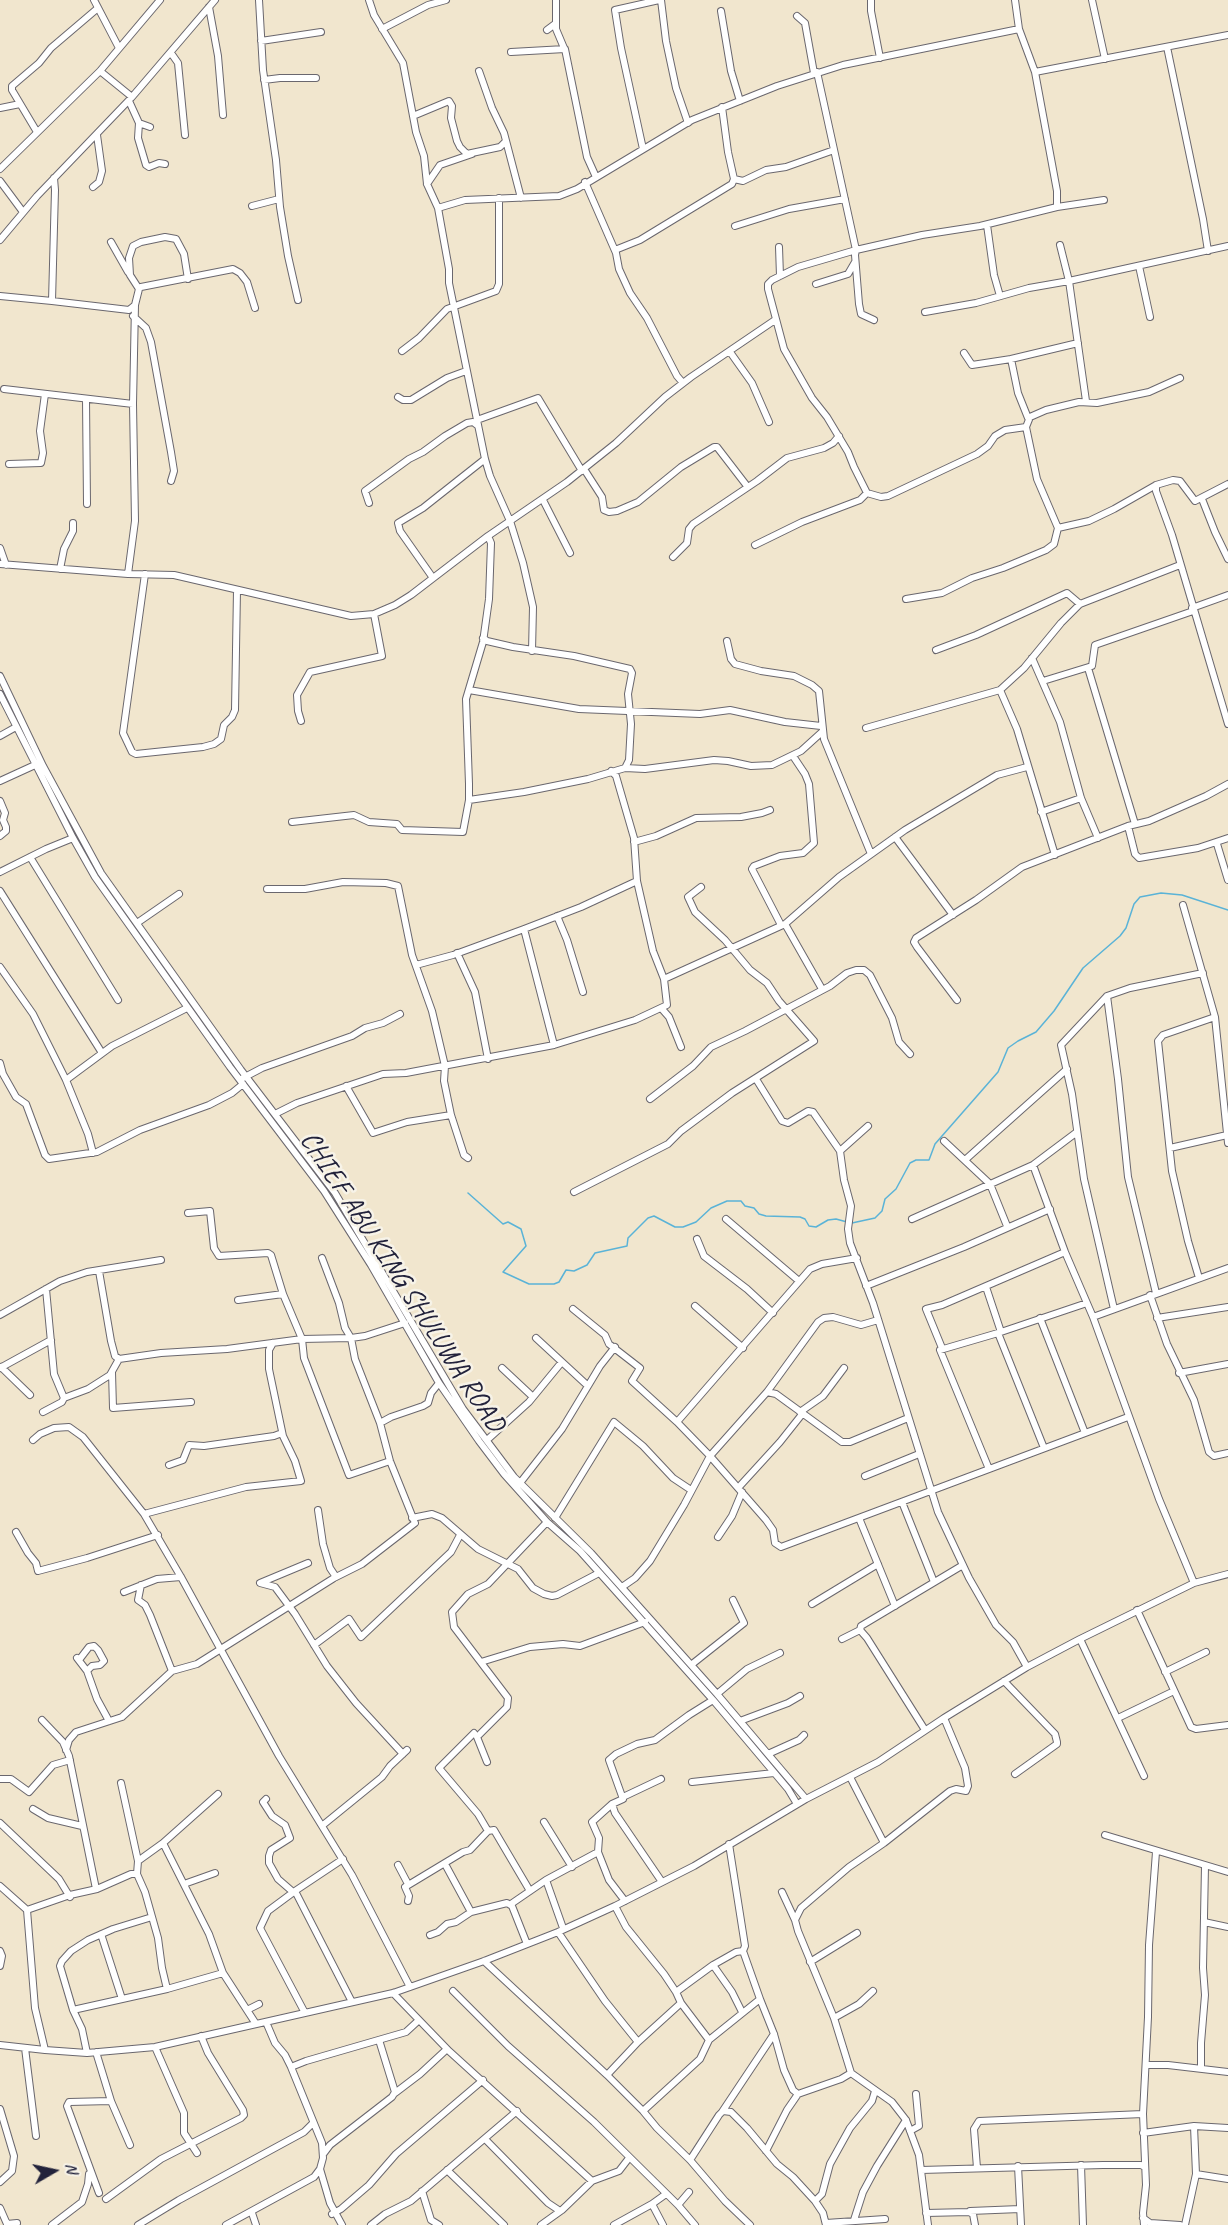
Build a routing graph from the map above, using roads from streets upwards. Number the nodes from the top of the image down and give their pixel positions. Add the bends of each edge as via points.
1 (94, 0) edge
2 (160, 0) edge
3 (215, 0) edge
4 (259, 0) edge
5 (369, 0) edge
6 (446, 0) edge
7 (556, 0) edge
8 (660, 0) edge
9 (871, 0) edge
10 (1015, 0) edge
11 (1092, 0) edge
12 (209, 7) junction
13 (98, 8) junction
14 (721, 11) dead end
15 (797, 16) dead end
16 (555, 24) junction
17 (382, 29) junction
18 (1019, 29) junction
19 (547, 30) dead end
20 (321, 32) dead end
21 (1228, 35) edge
22 (261, 41) junction
23 (1167, 46) junction
24 (119, 48) junction
25 (564, 48) junction
26 (511, 52) dead end
27 (171, 53) junction
28 (880, 58) junction
29 (1105, 58) junction
30 (99, 71) junction
31 (479, 71) dead end
32 (1035, 72) junction
33 (816, 73) junction
34 (316, 78) dead end
35 (264, 80) junction
36 (131, 99) junction
37 (740, 100) junction
38 (20, 104) junction
39 (722, 107) junction
40 (0, 108) edge
41 (223, 115) dead end
42 (413, 116) junction
43 (139, 123) junction
44 (688, 123) junction
45 (150, 127) dead end
46 (37, 132) junction
47 (97, 135) junction
48 (185, 135) dead end
49 (506, 141) junction
50 (643, 149) junction
51 (834, 150) junction
52 (472, 154) junction
53 (1, 164) edge
54 (165, 164) dead end
55 (440, 165) junction
56 (425, 168) junction
57 (596, 177) junction
58 (54, 178) junction
59 (734, 179) junction
60 (0, 181) edge
61 (585, 182) junction
62 (427, 184) junction
63 (93, 187) dead end
64 (499, 198) junction
65 (521, 198) junction
66 (279, 199) junction
67 (845, 200) junction
68 (1104, 200) dead end
69 (252, 206) dead end
70 (1057, 207) junction
71 (438, 208) junction
72 (23, 212) junction
73 (987, 225) junction
74 (735, 226) dead end
75 (0, 240) edge
76 (111, 242) dead end
77 (1060, 245) dead end
78 (1228, 246) edge
79 (779, 248) dead end
80 (615, 250) junction
81 (856, 250) junction
82 (1208, 251) junction
83 (855, 262) junction
84 (1139, 266) junction
85 (130, 275) junction
86 (780, 276) junction
87 (188, 279) junction
88 (1069, 281) junction
89 (816, 284) dead end
90 (139, 289) junction
91 (0, 296) edge
92 (1000, 296) junction
93 (298, 300) dead end
94 (52, 302) junction
95 (135, 305) junction
96 (455, 306) junction
97 (255, 308) dead end
98 (126, 310) junction
99 (925, 312) dead end
100 (135, 317) junction
101 (1150, 317) dead end
102 (775, 320) junction
103 (874, 320) dead end
104 (1077, 344) junction
105 (402, 351) dead end
106 (730, 352) junction
107 (964, 353) dead end
108 (1011, 359) junction
109 (466, 371) junction
110 (1180, 378) dead end
111 (683, 383) junction
112 (4, 389) dead end
113 (45, 394) junction
114 (398, 397) dead end
115 (86, 399) junction
116 (1086, 401) junction
117 (133, 404) junction
118 (1028, 418) junction
119 (770, 422) dead end
120 (478, 423) junction
121 (1026, 427) junction
122 (839, 436) junction
123 (833, 443) junction
124 (844, 445) junction
125 (485, 459) junction
126 (9, 464) dead end
127 (583, 470) junction
128 (171, 481) dead end
129 (1228, 484) edge
130 (747, 486) junction
131 (1156, 488) junction
132 (867, 493) junction
133 (1202, 499) junction
134 (543, 500) junction
135 (369, 503) dead end
136 (87, 504) dead end
137 (510, 521) junction
138 (74, 524) dead end
139 (1058, 528) junction
140 (488, 536) junction
141 (755, 545) dead end
142 (0, 548) edge
143 (570, 553) dead end
144 (1228, 556) edge
145 (673, 557) dead end
146 (3, 564) edge
147 (1180, 565) junction
148 (60, 569) junction
149 (129, 574) junction
150 (146, 574) junction
151 (433, 578) junction
152 (237, 590) junction
153 (1228, 595) edge
154 (906, 599) dead end
155 (1080, 604) junction
156 (1193, 609) junction
157 (374, 614) junction
158 (484, 640) junction
159 (728, 641) dead end
160 (936, 650) dead end
161 (532, 651) junction
162 (1032, 658) junction
163 (1088, 668) junction
164 (0, 676) edge
165 (1043, 681) junction
166 (469, 690) junction
167 (1000, 690) junction
168 (0, 694) edge
169 (628, 709) junction
170 (301, 721) dead end
171 (1228, 724) edge
172 (16, 727) junction
173 (866, 728) dead end
174 (822, 729) junction
175 (0, 736) edge
176 (793, 756) junction
177 (35, 765) junction
178 (1027, 767) junction
179 (618, 771) junction
180 (0, 781) edge
181 (1228, 784) edge
182 (1082, 798) junction
183 (469, 800) junction
184 (0, 801) edge
185 (770, 810) dead end
186 (1041, 812) junction
187 (292, 822) dead end
188 (1132, 825) junction
189 (0, 836) edge
190 (895, 837) junction
191 (72, 838) junction
192 (1098, 838) junction
193 (1228, 838) edge
194 (634, 842) junction
195 (1217, 843) junction
196 (871, 854) junction
197 (1055, 855) junction
198 (30, 857) junction
199 (0, 872) edge
200 (1228, 880) edge
201 (637, 881) junction
202 (701, 887) dead end
203 (267, 889) dead end
204 (0, 891) edge
205 (179, 894) dead end
206 (1183, 904) dead end
207 (127, 909) junction
208 (120, 914) junction
209 (953, 915) junction
210 (557, 916) junction
211 (137, 923) junction
212 (783, 925) junction
213 (524, 929) junction
214 (733, 949) junction
215 (457, 953) junction
216 (416, 965) junction
217 (0, 967) edge
218 (1203, 973) junction
219 (664, 979) junction
220 (822, 989) junction
221 (583, 992) dead end
222 (1107, 996) junction
223 (117, 1000) dead end
224 (957, 1000) dead end
225 (187, 1008) junction
226 (662, 1009) junction
227 (786, 1009) junction
228 (400, 1014) dead end
229 (1215, 1017) junction
230 (554, 1045) junction
231 (681, 1047) dead end
232 (102, 1053) junction
233 (910, 1054) dead end
234 (1228, 1058) edge
235 (488, 1059) junction
236 (1220, 1061) junction
237 (0, 1063) edge
238 (445, 1066) junction
239 (1067, 1069) junction
240 (756, 1078) junction
241 (66, 1080) junction
242 (243, 1080) junction
243 (346, 1086) junction
244 (651, 1100) dead end
245 (275, 1114) junction
246 (451, 1115) junction
247 (868, 1126) dead end
248 (1077, 1132) junction
249 (1227, 1135) edge
250 (944, 1141) dead end
251 (1228, 1143) edge
252 (1170, 1148) junction
253 (840, 1151) junction
254 (93, 1153) junction
255 (468, 1158) dead end
256 (965, 1160) junction
257 (1033, 1165) junction
258 (990, 1184) junction
259 (574, 1192) dead end
260 (1050, 1209) junction
261 (188, 1213) dead end
262 (726, 1219) dead end
263 (912, 1219) dead end
264 (1007, 1226) junction
265 (697, 1239) dead end
266 (1065, 1252) junction
267 (322, 1258) dead end
268 (857, 1258) junction
269 (161, 1260) dead end
270 (1228, 1269) edge
271 (99, 1271) junction
272 (1199, 1278) junction
273 (799, 1281) junction
274 (866, 1286) junction
275 (986, 1287) junction
276 (46, 1289) junction
277 (283, 1294) junction
278 (1153, 1294) junction
279 (238, 1300) dead end
280 (1087, 1302) junction
281 (695, 1306) dead end
282 (1228, 1307) edge
283 (573, 1309) dead end
284 (1114, 1309) junction
285 (773, 1313) junction
286 (0, 1315) edge
287 (1040, 1317) junction
288 (1093, 1317) junction
289 (1157, 1318) junction
290 (878, 1320) junction
291 (405, 1323) junction
292 (1000, 1333) junction
293 (351, 1338) junction
294 (536, 1338) dead end
295 (302, 1339) junction
296 (51, 1340) junction
297 (273, 1343) junction
298 (421, 1343) junction
299 (615, 1347) junction
300 (743, 1348) junction
301 (942, 1348) junction
302 (119, 1359) junction
303 (561, 1363) junction
304 (1228, 1364) edge
305 (1, 1367) edge
306 (502, 1368) dead end
307 (844, 1368) dead end
308 (112, 1372) junction
309 (1179, 1372) junction
310 (776, 1381) junction
311 (439, 1383) junction
312 (588, 1386) junction
313 (767, 1392) junction
314 (776, 1394) junction
315 (30, 1395) dead end
316 (533, 1397) junction
317 (64, 1398) junction
318 (191, 1402) dead end
319 (44, 1412) dead end
320 (801, 1413) junction
321 (1128, 1416) junction
322 (908, 1418) junction
323 (677, 1422) junction
324 (380, 1423) junction
325 (282, 1433) junction
326 (1085, 1433) junction
327 (33, 1440) dead end
328 (487, 1440) junction
329 (1044, 1449) junction
330 (1228, 1453) edge
331 (919, 1454) junction
332 (710, 1456) junction
333 (390, 1461) junction
334 (169, 1465) dead end
335 (989, 1469) junction
336 (865, 1476) dead end
337 (520, 1483) junction
338 (691, 1490) junction
339 (740, 1490) junction
340 (932, 1491) junction
341 (902, 1502) junction
342 (318, 1510) dead end
343 (144, 1514) junction
344 (555, 1518) junction
345 (859, 1518) junction
346 (415, 1519) junction
347 (547, 1522) junction
348 (16, 1533) dead end
349 (158, 1535) junction
350 (460, 1535) junction
351 (718, 1537) dead end
352 (308, 1563) dead end
353 (507, 1563) junction
354 (878, 1564) junction
355 (963, 1565) junction
356 (599, 1573) junction
357 (1228, 1574) edge
358 (181, 1576) junction
359 (336, 1577) junction
360 (934, 1582) junction
361 (1194, 1583) junction
362 (141, 1585) junction
363 (622, 1587) junction
364 (124, 1592) dead end
365 (733, 1600) dead end
366 (812, 1604) dead end
367 (896, 1606) junction
368 (289, 1608) junction
369 (1137, 1611) junction
370 (650, 1619) junction
371 (643, 1623) junction
372 (861, 1630) junction
373 (842, 1639) dead end
374 (1080, 1639) junction
375 (314, 1645) junction
376 (221, 1650) junction
377 (1206, 1652) dead end
378 (780, 1653) dead end
379 (481, 1662) junction
380 (691, 1665) junction
381 (1027, 1668) junction
382 (87, 1671) junction
383 (172, 1671) junction
384 (1166, 1672) junction
385 (1004, 1681) junction
386 (1174, 1691) junction
387 (717, 1694) junction
388 (800, 1696) dead end
389 (713, 1700) junction
390 (944, 1718) junction
391 (1118, 1718) junction
392 (42, 1720) dead end
393 (109, 1721) junction
394 (740, 1721) junction
395 (1228, 1725) edge
396 (925, 1730) junction
397 (474, 1733) dead end
398 (804, 1735) dead end
399 (66, 1750) junction
400 (768, 1754) junction
401 (70, 1760) junction
402 (487, 1762) dead end
403 (774, 1773) junction
404 (1015, 1774) dead end
405 (1144, 1776) dead end
406 (850, 1777) junction
407 (1, 1779) edge
408 (661, 1779) dead end
409 (692, 1782) dead end
410 (121, 1783) dead end
411 (218, 1794) dead end
412 (623, 1797) junction
413 (266, 1798) dead end
414 (806, 1799) junction
415 (612, 1804) junction
416 (797, 1804) junction
417 (33, 1809) dead end
418 (544, 1822) dead end
419 (1, 1825) edge
420 (323, 1825) junction
421 (82, 1826) junction
422 (488, 1831) junction
423 (1105, 1835) dead end
424 (884, 1843) junction
425 (163, 1844) junction
426 (729, 1844) junction
427 (598, 1852) junction
428 (1156, 1852) junction
429 (343, 1859) junction
430 (138, 1861) junction
431 (445, 1864) junction
432 (398, 1865) dead end
433 (1205, 1866) junction
434 (572, 1867) junction
435 (1228, 1872) edge
436 (215, 1873) dead end
437 (136, 1874) junction
438 (546, 1880) junction
439 (662, 1882) junction
440 (184, 1884) junction
441 (408, 1884) junction
442 (0, 1886) edge
443 (96, 1889) junction
444 (294, 1891) junction
445 (530, 1891) junction
446 (782, 1892) dead end
447 (70, 1896) junction
448 (408, 1901) dead end
449 (625, 1901) junction
450 (511, 1904) junction
451 (615, 1906) junction
452 (27, 1910) junction
453 (471, 1912) junction
454 (152, 1917) junction
455 (795, 1920) junction
456 (1204, 1922) junction
457 (1228, 1927) edge
458 (560, 1930) junction
459 (857, 1933) dead end
460 (101, 1934) junction
461 (429, 1935) dead end
462 (527, 1944) junction
463 (0, 1951) edge
464 (743, 1951) junction
465 (484, 1961) junction
466 (810, 1962) junction
467 (713, 1965) junction
468 (0, 1966) edge
469 (223, 1973) junction
470 (410, 1987) junction
471 (167, 1989) junction
472 (453, 1991) dead end
473 (873, 1991) dead end
474 (676, 1992) junction
475 (393, 1993) junction
476 (122, 1999) junction
477 (760, 1999) junction
478 (352, 2002) junction
479 (681, 2003) junction
480 (259, 2004) dead end
481 (73, 2010) junction
482 (248, 2010) junction
483 (742, 2012) junction
484 (305, 2013) junction
485 (834, 2018) junction
486 (419, 2020) junction
487 (266, 2022) junction
488 (256, 2024) junction
489 (774, 2034) junction
490 (201, 2036) junction
491 (379, 2040) junction
492 (709, 2040) junction
493 (638, 2042) junction
494 (0, 2045) edge
495 (155, 2047) junction
496 (25, 2048) junction
497 (447, 2049) junction
498 (45, 2050) junction
499 (96, 2052) junction
500 (87, 2053) junction
501 (1146, 2065) junction
502 (291, 2067) junction
503 (1201, 2068) junction
504 (1228, 2072) edge
505 (852, 2073) junction
506 (608, 2075) junction
507 (483, 2080) junction
508 (876, 2091) junction
509 (395, 2093) junction
510 (798, 2094) junction
511 (916, 2094) dead end
512 (111, 2101) junction
513 (0, 2109) edge
514 (517, 2111) junction
515 (643, 2111) junction
516 (722, 2112) junction
517 (1143, 2114) junction
518 (906, 2120) junction
519 (314, 2123) junction
520 (1194, 2126) junction
521 (1228, 2128) edge
522 (910, 2131) junction
523 (1143, 2133) junction
524 (36, 2136) dead end
525 (485, 2139) junction
526 (192, 2144) junction
527 (130, 2145) dead end
528 (766, 2151) junction
529 (324, 2153) junction
530 (196, 2154) dead end
531 (629, 2158) junction
532 (690, 2160) junction
533 (1144, 2164) junction
534 (1081, 2165) junction
535 (1017, 2166) junction
536 (977, 2168) junction
537 (320, 2169) junction
538 (89, 2170) junction
539 (447, 2170) junction
540 (921, 2170) junction
541 (1196, 2174) junction
542 (1228, 2179) edge
543 (592, 2181) junction
544 (0, 2182) edge
545 (422, 2191) junction
546 (689, 2192) dead end
547 (99, 2193) dead end
548 (666, 2194) junction
549 (106, 2199) dead end
550 (816, 2201) junction
551 (652, 2204) junction
552 (678, 2205) junction
553 (0, 2208) edge
554 (1020, 2209) junction
555 (560, 2211) junction
556 (967, 2211) junction
557 (252, 2212) junction
558 (334, 2213) junction
559 (926, 2213) junction
560 (885, 2219) dead end
561 (854, 2220) junction
562 (17, 2223) dead end
563 (1146, 2223) edge
564 (826, 2224) edge
565 (52, 2225) edge
566 (138, 2225) edge
567 (226, 2225) edge
568 (256, 2225) edge
569 (342, 2225) edge
570 (371, 2225) edge
571 (439, 2225) edge
572 (504, 2225) edge
573 (542, 2225) edge
574 (614, 2225) edge
575 (663, 2225) edge
576 (695, 2225) edge
577 (750, 2225) edge
578 (928, 2225) edge
579 (975, 2225) edge
580 (1021, 2225) edge
581 (1083, 2225) edge
582 (1180, 2225) edge
583 (1185, 2225) edge

1 - 13 street
2 - 24 street
3 - 12 street
4 - 22 street
5 - 17 street
6 - 17 street
7 - 16 street
8 - 44 street via 676,88
8 - 50 street via 615,10
9 - 28 street
10 - 18 street
11 - 29 street
12 - 27 street
12 - 41 street
13 - 24 street
13 - 38 street via 14,84 12,90
14 - 37 street via 729,63
15 - 33 street via 805,22
16 - 19 street
16 - 25 street
17 - 42 street via 404,63
18 - 28 street
18 - 32 street
20 - 22 street
21 - 23 street
22 - 35 street
23 - 29 street
23 - 82 street
24 - 30 street
25 - 26 street
25 - 57 street via 587,157
27 - 36 street
27 - 48 street via 178,66
28 - 33 street
29 - 32 street
30 - 36 street
30 - 46 street
31 - 49 street
32 - 70 street
33 - 37 street
33 - 51 street
34 - 35 street
35 - 66 street
36 - 43 street
36 - 47 street
37 - 39 street
38 - 40 street
38 - 46 street
39 - 44 street
39 - 59 street
42 - 52 street via 448,101 459,144 467,154
42 - 56 street
43 - 45 street
43 - 54 street via 138,138 146,165
44 - 50 street
46 - 53 street
47 - 58 street
47 - 63 street via 102,171
49 - 52 street via 500,147
49 - 65 street
50 - 57 street
51 - 59 street via 743,181
51 - 67 street
52 - 55 street
55 - 56 street
55 - 62 street
56 - 62 street
57 - 61 street
58 - 72 street
58 - 94 street
59 - 80 street via 729,187 640,240
60 - 72 street
61 - 65 street via 559,196
61 - 80 street
62 - 71 street
64 - 65 street
64 - 71 street via 457,201
64 - 96 street via 500,284 489,295
66 - 69 street
66 - 93 street
67 - 74 street via 789,209
67 - 81 street
68 - 70 street
70 - 73 street
71 - 96 street
72 - 75 street
73 - 81 street
73 - 92 street
76 - 85 street
77 - 88 street
78 - 82 street
79 - 86 street
80 - 111 street via 630,293
81 - 83 street
81 - 86 street
82 - 84 street
83 - 89 street via 848,274
83 - 103 street via 861,314
84 - 88 street
84 - 101 street
85 - 87 street via 129,258 135,244 170,237 182,249
85 - 90 street
86 - 102 street via 768,284
87 - 90 street
87 - 97 street via 236,270 247,282
88 - 92 street
88 - 104 street
90 - 95 street
91 - 94 street
92 - 99 street
94 - 98 street
95 - 98 street
95 - 100 street
96 - 105 street
96 - 109 street
98 - 100 street
100 - 117 street
100 - 128 street via 146,328 151,342 174,471
102 - 106 street
102 - 122 street via 784,349
104 - 108 street
104 - 116 street
106 - 111 street
106 - 119 street via 752,383
107 - 108 street via 972,365
108 - 118 street
109 - 114 street via 411,400
109 - 120 street
110 - 116 street via 1149,392 1097,403
111 - 127 street
112 - 113 street
113 - 115 street
113 - 126 street via 41,464
115 - 117 street
115 - 136 street
116 - 118 street
117 - 149 street via 135,521
118 - 121 street
120 - 125 street
120 - 127 street via 538,398
120 - 135 street via 467,423 409,459 366,491
121 - 132 street via 1005,430 977,454 888,496
121 - 139 street via 1037,479
122 - 123 street
122 - 124 street
123 - 124 street
123 - 130 street via 787,458
124 - 132 street
125 - 137 street
125 - 151 street via 398,523
127 - 130 street via 602,497 604,510 609,512 638,502 681,467 714,447
127 - 134 street
129 - 133 street
130 - 145 street via 691,525 687,543
131 - 133 street via 1178,480 1193,501
131 - 139 street via 1089,521
131 - 147 street
132 - 141 street via 860,500
133 - 144 street
134 - 137 street
134 - 143 street
137 - 140 street
137 - 161 street via 532,607
138 - 148 street
139 - 154 street via 1054,544 1046,550 942,593
140 - 151 street
140 - 158 street via 491,578
142 - 146 street
146 - 148 street
147 - 155 street
147 - 156 street
148 - 149 street
149 - 150 street
150 - 152 street via 174,575
150 - 152 street via 123,733 136,754 202,747 220,739 235,710
151 - 157 street via 395,605
152 - 157 street via 351,616
153 - 156 street
155 - 160 street via 1067,593
155 - 162 street
156 - 163 street via 1095,645 1094,663
156 - 171 street
157 - 170 street via 382,656 310,672 297,695
158 - 161 street
158 - 166 street
159 - 174 street via 735,664 794,676 817,688
161 - 169 street via 628,668 632,673
162 - 165 street
162 - 167 street
163 - 165 street
163 - 188 street
164 - 207 street via 79,836
165 - 182 street via 1060,722
166 - 169 street via 579,708
166 - 183 street
167 - 173 street
167 - 178 street via 1017,729
168 - 172 street, CHIEF ABU KING SHULUWA ROAD
169 - 174 street via 700,714 730,710
169 - 179 street via 629,760
172 - 175 street
172 - 177 street, CHIEF ABU KING SHULUWA ROAD
174 - 176 street
174 - 196 street
176 - 179 street via 762,766 714,760
176 - 212 street via 809,784 814,843 803,853 780,856 752,869
177 - 180 street
177 - 191 street, CHIEF ABU KING SHULUWA ROAD
178 - 186 street
178 - 190 street via 997,775
179 - 183 street
179 - 194 street
181 - 188 street
182 - 186 street
182 - 192 street
183 - 187 street via 463,832 402,831 397,824 369,822 354,815
184 - 189 street via 6,831
185 - 194 street via 741,817 696,818
186 - 197 street
188 - 192 street
188 - 195 street via 1135,854 1140,858
190 - 196 street
190 - 209 street
191 - 198 street
191 - 208 street, CHIEF ABU KING SHULUWA ROAD
192 - 197 street
193 - 195 street
194 - 201 street
195 - 200 street
196 - 212 street
197 - 209 street via 1016,871
198 - 199 street
198 - 223 street
201 - 210 street
201 - 219 street via 653,951
202 - 214 street via 688,897 689,902
203 - 216 street via 305,889 343,882 396,885
204 - 232 street
205 - 211 street
206 - 218 street
207 - 208 street
207 - 211 street
208 - 225 street, CHIEF ABU KING SHULUWA ROAD
209 - 224 street via 914,942
210 - 213 street
210 - 221 street
211 - 242 street
212 - 214 street
212 - 220 street
213 - 215 street
213 - 230 street
214 - 219 street
214 - 227 street
215 - 216 street
215 - 235 street via 475,992
216 - 238 street
217 - 241 street via 33,1014
218 - 222 street
218 - 229 street
219 - 226 street via 668,1002
220 - 227 street
220 - 233 street via 851,971 866,971 886,1006 899,1042
222 - 239 street via 1062,1043
222 - 278 street via 1128,1177
225 - 232 street
225 - 242 street, CHIEF ABU KING SHULUWA ROAD
226 - 230 street
226 - 231 street
227 - 240 street via 814,1041
227 - 244 street via 711,1047
228 - 242 street via 262,1068
229 - 236 street
229 - 252 street via 1158,1039
230 - 235 street
232 - 241 street
234 - 236 street
235 - 238 street
236 - 249 street
237 - 254 street via 16,1097 26,1104 49,1159
238 - 243 street via 387,1074
238 - 246 street
239 - 248 street
239 - 256 street
240 - 253 street via 784,1122 813,1112
240 - 259 street via 668,1144
241 - 254 street
242 - 245 street
242 - 254 street via 232,1093 209,1106 140,1130
242 - 291 street, CHIEF ABU KING SHULUWA ROAD via 324,1191
243 - 245 street
243 - 246 street via 373,1133 407,1122
245 - 298 street via 335,1193
246 - 255 street
247 - 253 street
248 - 257 street
248 - 284 street
249 - 251 street
249 - 252 street
250 - 256 street
252 - 272 street via 1178,1198
253 - 268 street via 851,1206 849,1238
256 - 258 street
257 - 258 street
257 - 260 street
258 - 263 street
258 - 264 street
260 - 264 street
260 - 266 street
261 - 277 street via 210,1211 214,1248 219,1256 271,1255
262 - 273 street
264 - 274 street
265 - 285 street via 704,1256
266 - 275 street
266 - 280 street
267 - 293 street
268 - 273 street via 816,1265
268 - 274 street
269 - 271 street
270 - 272 street
271 - 276 street via 60,1281
271 - 302 street via 111,1341
272 - 278 street
273 - 285 street
274 - 290 street
275 - 292 street
275 - 301 street via 926,1310
276 - 286 street
276 - 296 street
277 - 279 street
277 - 295 street
278 - 284 street
278 - 289 street
280 - 287 street
280 - 288 street
281 - 300 street
282 - 289 street
283 - 299 street
284 - 288 street
285 - 300 street
287 - 292 street
287 - 326 street
288 - 321 street
289 - 309 street
290 - 310 street via 864,1325 838,1317 824,1318
290 - 322 street
291 - 293 street
291 - 298 street, CHIEF ABU KING SHULUWA ROAD
292 - 301 street
292 - 329 street
293 - 295 street
293 - 324 street
294 - 303 street
295 - 297 street
295 - 333 street via 304,1358 350,1475
296 - 305 street
296 - 317 street via 54,1374
297 - 302 street
297 - 325 street via 269,1369
298 - 311 street, CHIEF ABU KING SHULUWA ROAD
298 - 328 street
299 - 312 street
299 - 323 street via 640,1368 632,1381
300 - 323 street
301 - 335 street via 941,1354
302 - 308 street
303 - 312 street
303 - 316 street
304 - 309 street
305 - 315 street
306 - 316 street
307 - 320 street via 823,1396
308 - 317 street via 88,1389
308 - 318 street via 113,1408
309 - 330 street via 1194,1401 1210,1453
310 - 313 street
310 - 314 street
311 - 324 street via 423,1406
311 - 347 street, CHIEF ABU KING SHULUWA ROAD via 504,1474
312 - 337 street via 562,1429
313 - 314 street
313 - 332 street
314 - 320 street
316 - 328 street
317 - 319 street
320 - 322 street via 844,1442
320 - 339 street
321 - 326 street
321 - 361 street
322 - 331 street
323 - 332 street
324 - 333 street
325 - 334 street via 189,1445 183,1460
325 - 343 street via 301,1480 246,1487
326 - 329 street
327 - 343 street via 54,1428 69,1427 82,1437
328 - 337 street
329 - 335 street
331 - 336 street
331 - 340 street
332 - 338 street
332 - 339 street
333 - 346 street
335 - 340 street
337 - 344 street
338 - 344 street via 614,1422
338 - 363 street via 650,1561
339 - 345 street via 770,1525 775,1543 781,1548
339 - 351 street via 732,1516
340 - 341 street
340 - 355 street
341 - 345 street
341 - 360 street
342 - 359 street via 323,1544
343 - 349 street
344 - 363 street
345 - 354 street
346 - 350 street via 436,1515
346 - 359 street via 400,1536 362,1564
347 - 353 street
347 - 356 street, CHIEF ABU KING SHULUWA ROAD
348 - 349 street via 38,1571
349 - 358 street
350 - 353 street
350 - 375 street via 451,1552 361,1637 349,1619
352 - 368 street via 260,1583 275,1587
353 - 356 street via 522,1572 533,1588 552,1596
353 - 379 street via 488,1584 468,1594 452,1614 453,1624
354 - 366 street
354 - 367 street
355 - 360 street
355 - 381 street via 996,1625 1013,1642
356 - 371 street, CHIEF ABU KING SHULUWA ROAD
357 - 361 street
358 - 362 street
358 - 376 street
359 - 368 street
360 - 367 street
361 - 369 street
362 - 364 street
362 - 383 street via 138,1600 150,1615
363 - 370 street
365 - 380 street via 744,1623
367 - 372 street via 861,1626
368 - 375 street
368 - 376 street
369 - 374 street
369 - 384 street
370 - 371 street
370 - 380 street
371 - 379 street via 580,1646 530,1647
371 - 389 street, CHIEF ABU KING SHULUWA ROAD
372 - 373 street
372 - 396 street
374 - 381 street
374 - 391 street
375 - 420 street via 356,1703 405,1752 382,1778
376 - 383 street via 197,1664
376 - 420 street via 279,1756
377 - 384 street
378 - 387 street via 747,1669
379 - 402 street via 508,1702 477,1737
380 - 387 street
381 - 385 street
382 - 382 street via 78,1659 94,1646 104,1661
382 - 393 street
383 - 393 street via 122,1717
384 - 386 street
385 - 390 street
385 - 404 street via 1055,1734 1057,1742
386 - 391 street
386 - 395 street via 1193,1729
387 - 394 street
388 - 394 street
389 - 403 street, CHIEF ABU KING SHULUWA ROAD
389 - 412 street via 655,1740 637,1744 611,1758
390 - 396 street
390 - 424 street via 965,1768 966,1791 950,1791
391 - 405 street
392 - 399 street
393 - 399 street via 76,1731
394 - 400 street
396 - 406 street
397 - 422 street via 439,1768
398 - 400 street
399 - 401 street
400 - 414 street
401 - 407 street via 53,1765 29,1792 11,1779
401 - 421 street
403 - 409 street
403 - 416 street, CHIEF ABU KING SHULUWA ROAD
406 - 414 street
406 - 424 street
408 - 412 street
410 - 430 street
411 - 425 street
412 - 415 street
413 - 444 street via 263,1802 272,1816 285,1825 290,1838 271,1850 269,1863 278,1879
414 - 416 street
415 - 427 street via 592,1822 599,1838
415 - 439 street
416 - 426 street
417 - 421 street via 48,1818
418 - 434 street
419 - 447 street via 59,1879
420 - 429 street
421 - 443 street
422 - 431 street via 473,1848
422 - 445 street via 494,1830
423 - 428 street
424 - 455 street via 801,1908
425 - 430 street
425 - 440 street
426 - 439 street
426 - 464 street
427 - 434 street
427 - 449 street via 609,1880
428 - 433 street
428 - 501 street
429 - 444 street
429 - 470 street
430 - 437 street
431 - 441 street
431 - 453 street
432 - 441 street
433 - 435 street
433 - 456 street
434 - 438 street
436 - 440 street
437 - 443 street
437 - 454 street
438 - 445 street
438 - 458 street
439 - 449 street
440 - 469 street
441 - 448 street
442 - 452 street
443 - 447 street
444 - 478 street
444 - 484 street via 268,1911 260,1928
445 - 450 street
446 - 455 street
447 - 452 street
449 - 451 street
450 - 453 street via 500,1903
450 - 462 street
451 - 458 street
451 - 474 street via 626,1928
452 - 498 street via 35,2008
453 - 461 street
454 - 460 street
454 - 471 street
455 - 466 street
456 - 457 street
456 - 503 street
458 - 462 street
458 - 493 street via 604,2001
459 - 466 street
460 - 476 street
460 - 481 street via 62,1960 60,1966
462 - 465 street
463 - 468 street
464 - 467 street
464 - 477 street
465 - 470 street
465 - 506 street
466 - 485 street
467 - 474 street
467 - 483 street
469 - 471 street
469 - 482 street
470 - 475 street
471 - 476 street
472 - 531 street
473 - 485 street
474 - 479 street
475 - 478 street
475 - 486 street
476 - 481 street
477 - 483 street
477 - 489 street
478 - 484 street
479 - 492 street
479 - 493 street
480 - 482 street
481 - 500 street
482 - 488 street
483 - 492 street
484 - 487 street
485 - 505 street
486 - 491 street via 406,2032
486 - 497 street
487 - 488 street
487 - 502 street
488 - 490 street
489 - 510 street via 784,2070
489 - 516 street
490 - 495 street
490 - 526 street via 245,2112 241,2118
491 - 502 street
491 - 509 street
492 - 515 street via 700,2059
493 - 506 street
494 - 496 street
495 - 499 street
495 - 526 street via 184,2113 184,2133
496 - 498 street
496 - 524 street
497 - 507 street
497 - 509 street
498 - 500 street
499 - 500 street
499 - 512 street
501 - 503 street
501 - 517 street
502 - 519 street
503 - 504 street
505 - 508 street
505 - 510 street
506 - 515 street
507 - 514 street
507 - 558 street
508 - 518 street via 898,2108
508 - 550 street via 830,2164 825,2188
509 - 529 street
510 - 528 street
511 - 522 street via 919,2126
512 - 527 street
512 - 538 street via 69,2102 67,2106
513 - 544 street via 14,2156 12,2170
514 - 525 street
514 - 543 street
515 - 532 street
516 - 528 street via 734,2115
516 - 532 street
517 - 523 street
517 - 536 street via 979,2121 975,2129
518 - 522 street
518 - 561 street via 863,2192
519 - 529 street
519 - 566 street
520 - 521 street
520 - 523 street
520 - 541 street
522 - 540 street
523 - 533 street
525 - 539 street
525 - 555 street via 548,2204
526 - 530 street
526 - 549 street via 161,2159
528 - 550 street
529 - 537 street
531 - 543 street via 619,2171
531 - 548 street
532 - 577 street
533 - 534 street
533 - 563 street
534 - 535 street
534 - 581 street
535 - 536 street
535 - 554 street
536 - 540 street
537 - 557 street via 314,2177
537 - 558 street
538 - 547 street
538 - 565 street via 82,2202
539 - 545 street
539 - 572 street
540 - 559 street
541 - 542 street
541 - 583 street
543 - 555 street
545 - 570 street
545 - 571 street via 431,2220
546 - 552 street
548 - 551 street
548 - 552 street
550 - 564 street
551 - 574 street
551 - 575 street
552 - 576 street
553 - 562 street via 7,2224
554 - 556 street
554 - 580 street
555 - 573 street
556 - 559 street
556 - 579 street via 973,2214
557 - 567 street
557 - 568 street
558 - 569 street
559 - 578 street
560 - 561 street
561 - 564 street
563 - 582 street

